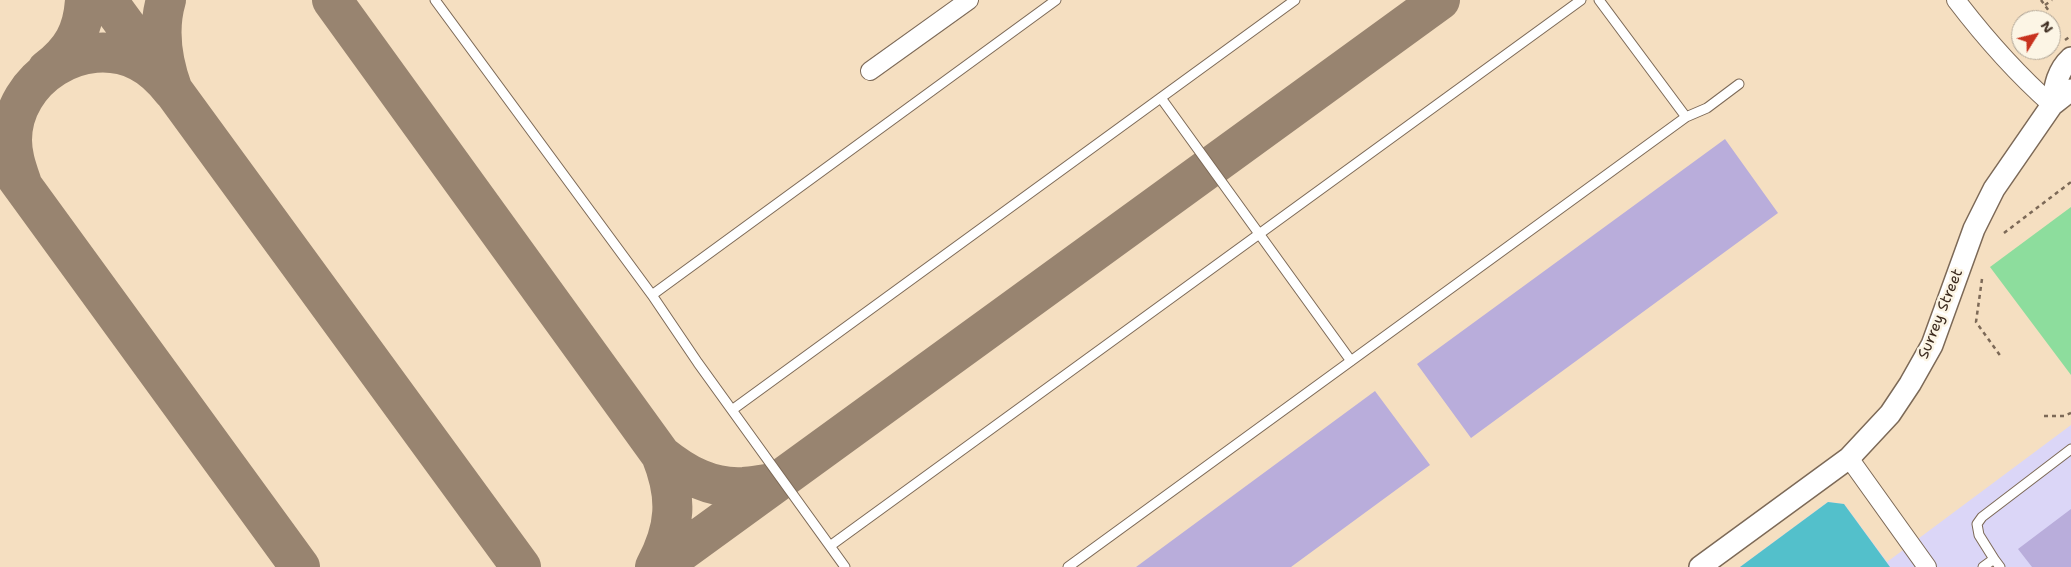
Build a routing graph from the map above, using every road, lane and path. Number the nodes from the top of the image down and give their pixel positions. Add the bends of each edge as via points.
1 (435, 0) edge
2 (969, 0) edge
3 (1056, 0) edge
4 (1295, 0) edge
5 (1581, 0) edge
6 (1599, 0) edge
7 (1956, 0) edge
8 (2041, 0) edge
9 (2052, 0) edge
10 (2045, 5) junction
11 (2048, 10) edge
12 (2071, 58) edge
13 (870, 72) dead end
14 (1739, 84) dead end
15 (2071, 90) edge
16 (1161, 98) junction
17 (2052, 105) junction
18 (1686, 117) junction
19 (2071, 182) edge
20 (2004, 233) dead end
21 (1260, 234) junction
22 (1982, 280) dead end
23 (652, 295) junction
24 (2002, 358) dead end
25 (1351, 361) junction
26 (732, 410) junction
27 (2071, 413) edge
28 (2044, 416) dead end
29 (2071, 449) edge
30 (1849, 458) junction
31 (830, 546) junction
32 (1994, 559) junction
33 (845, 567) edge
34 (1068, 567) edge
35 (1700, 567) edge
36 (1927, 567) edge
37 (1983, 567) edge
38 (2000, 567) edge

1 - 23 lane
2 - 13 street
3 - 23 lane
4 - 16 lane
5 - 21 lane
6 - 18 lane
7 - 17 street via 2004,58
8 - 10 path
9 - 10 path
10 - 11 path
12 - 17 street, Surrey Street via 2062,66 2055,82
14 - 18 lane via 1707,108
15 - 17 street, Surrey Street
16 - 21 lane
16 - 26 lane
17 - 30 street, Surrey Street via 1994,189 1974,229 1945,314 1928,352 1890,414
18 - 25 lane
19 - 20 path
21 - 25 lane
21 - 31 lane
22 - 24 path via 1976,322
23 - 26 lane
25 - 34 lane
26 - 31 lane
27 - 28 path
29 - 32 lane via 1977,524 1979,535
30 - 35 street, Surrey Street
30 - 36 street
31 - 33 lane
32 - 37 lane
32 - 38 lane

